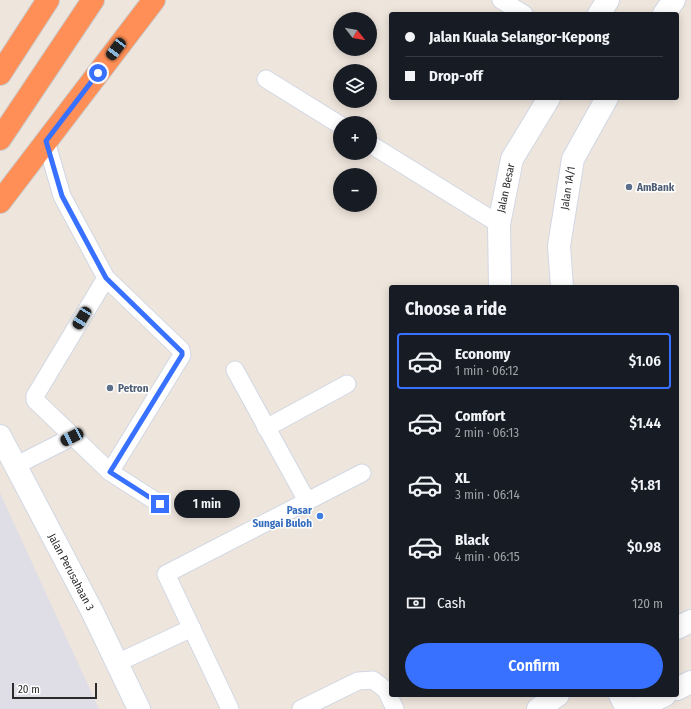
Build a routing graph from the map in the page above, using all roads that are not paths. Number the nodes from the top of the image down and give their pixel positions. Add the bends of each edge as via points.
1 (48, 0) edge
2 (93, 0) edge
3 (154, 0) edge
4 (608, 0) edge
5 (674, 0) edge
6 (508, 2) edge
7 (521, 12) edge
8 (600, 12) edge
9 (665, 12) edge
10 (2, 67) edge
11 (266, 79) dead end
12 (548, 100) edge
13 (606, 100) edge
14 (333, 121) edge
15 (0, 139) edge
16 (46, 141) junction
17 (377, 148) edge
18 (0, 202) edge
19 (499, 224) junction
20 (106, 278) junction
21 (500, 285) edge
22 (562, 285) edge
23 (235, 370) dead end
24 (347, 384) dead end
25 (266, 428) junction
26 (0, 436) edge
27 (72, 437) junction
28 (15, 466) junction
29 (110, 472) junction
30 (362, 473) dead end
31 (307, 501) junction
32 (160, 504) dead end
33 (691, 621) edge
34 (679, 627) edge
35 (192, 628) junction
36 (117, 663) junction
37 (691, 682) edge
38 (679, 688) edge
39 (389, 696) edge
40 (389, 697) edge
41 (555, 697) edge
42 (621, 697) edge
43 (661, 697) edge
44 (139, 709) edge
45 (230, 709) edge
46 (301, 709) edge
47 (395, 709) edge
48 (538, 709) edge
49 (627, 709) edge
50 (636, 709) edge

1 - 10 highway
2 - 15 highway
3 - 16 highway
4 - 8 street
5 - 9 street
6 - 7 lane
11 - 14 lane
12 - 19 street, Jalan Besar via 512,159
13 - 22 street, Jalan 1A/1 via 573,159 559,246
16 - 18 highway
16 - 20 lane via 62,196
17 - 19 lane
19 - 21 street, Jalan Besar
20 - 27 lane via 35,396 37,403
20 - 29 lane via 181,350 182,355
23 - 25 lane
24 - 25 lane
25 - 31 lane
26 - 28 street, Jalan Perusahaan 3
27 - 28 lane
27 - 29 lane
28 - 36 street, Jalan Perusahaan 3
29 - 32 lane
30 - 31 lane
31 - 35 lane via 166,574
33 - 34 street
35 - 36 lane
35 - 45 lane
36 - 44 street, Jalan Perusahaan 3
37 - 38 street
39 - 46 lane via 386,690 373,680 358,681
40 - 47 lane
41 - 48 street
42 - 49 street
43 - 50 street

